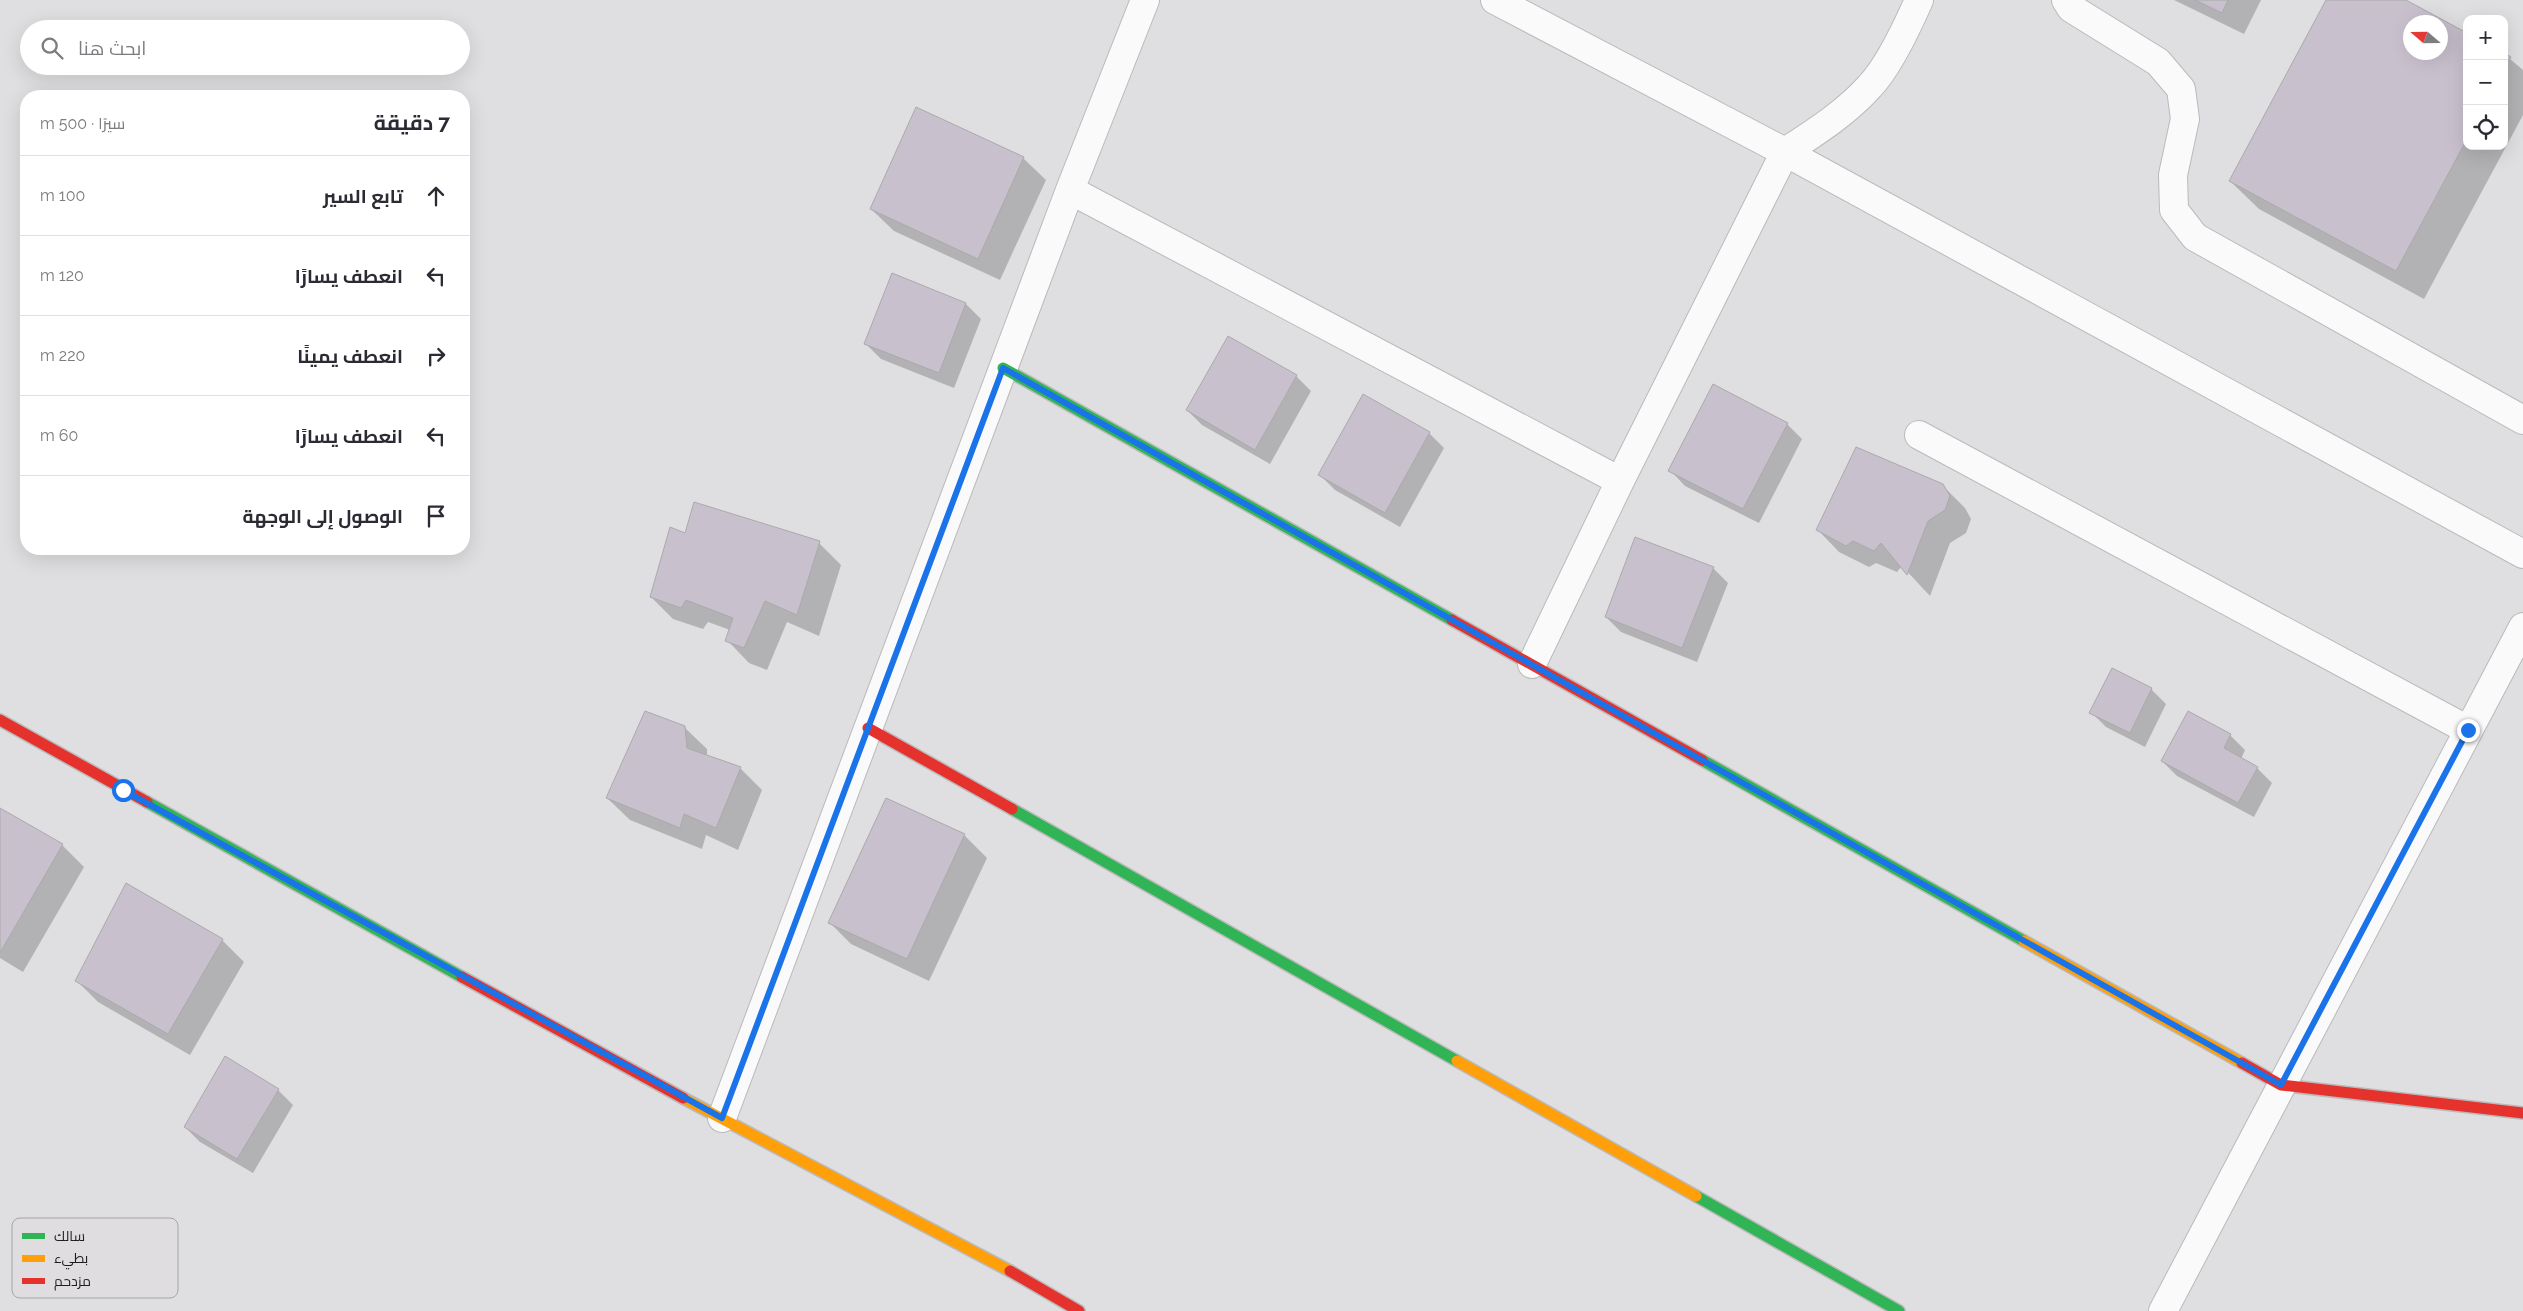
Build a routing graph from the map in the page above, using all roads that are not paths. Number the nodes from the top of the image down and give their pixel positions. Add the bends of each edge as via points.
1 (1145, 0) edge
2 (1496, 0) edge
3 (1919, 0) edge
4 (2066, 0) edge
5 (1785, 152) junction
6 (1070, 190) junction
7 (1003, 368) junction
8 (2523, 420) edge
9 (1919, 435) dead end
10 (1620, 481) junction
11 (2523, 554) edge
12 (2523, 627) edge
13 (1532, 664) junction
14 (0, 720) edge
15 (868, 728) junction
16 (2468, 730) junction
17 (2281, 1085) junction
18 (2523, 1114) edge
19 (722, 1118) junction
20 (1079, 1311) edge
21 (1899, 1311) edge
22 (2163, 1311) edge

1 - 6 street
2 - 5 street
3 - 5 street via 1905,30 1870,86 1822,128
4 - 8 street via 2072,8 2158,62 2181,89 2185,119 2173,175 2174,210 2195,237
5 - 10 street
5 - 11 street
6 - 7 street
6 - 10 street
7 - 13 street
7 - 15 street
9 - 16 street
10 - 13 street
12 - 16 street
13 - 17 street
14 - 19 street
15 - 19 street
15 - 21 street
16 - 17 street
17 - 18 street
17 - 22 street
19 - 20 street via 979,1253

